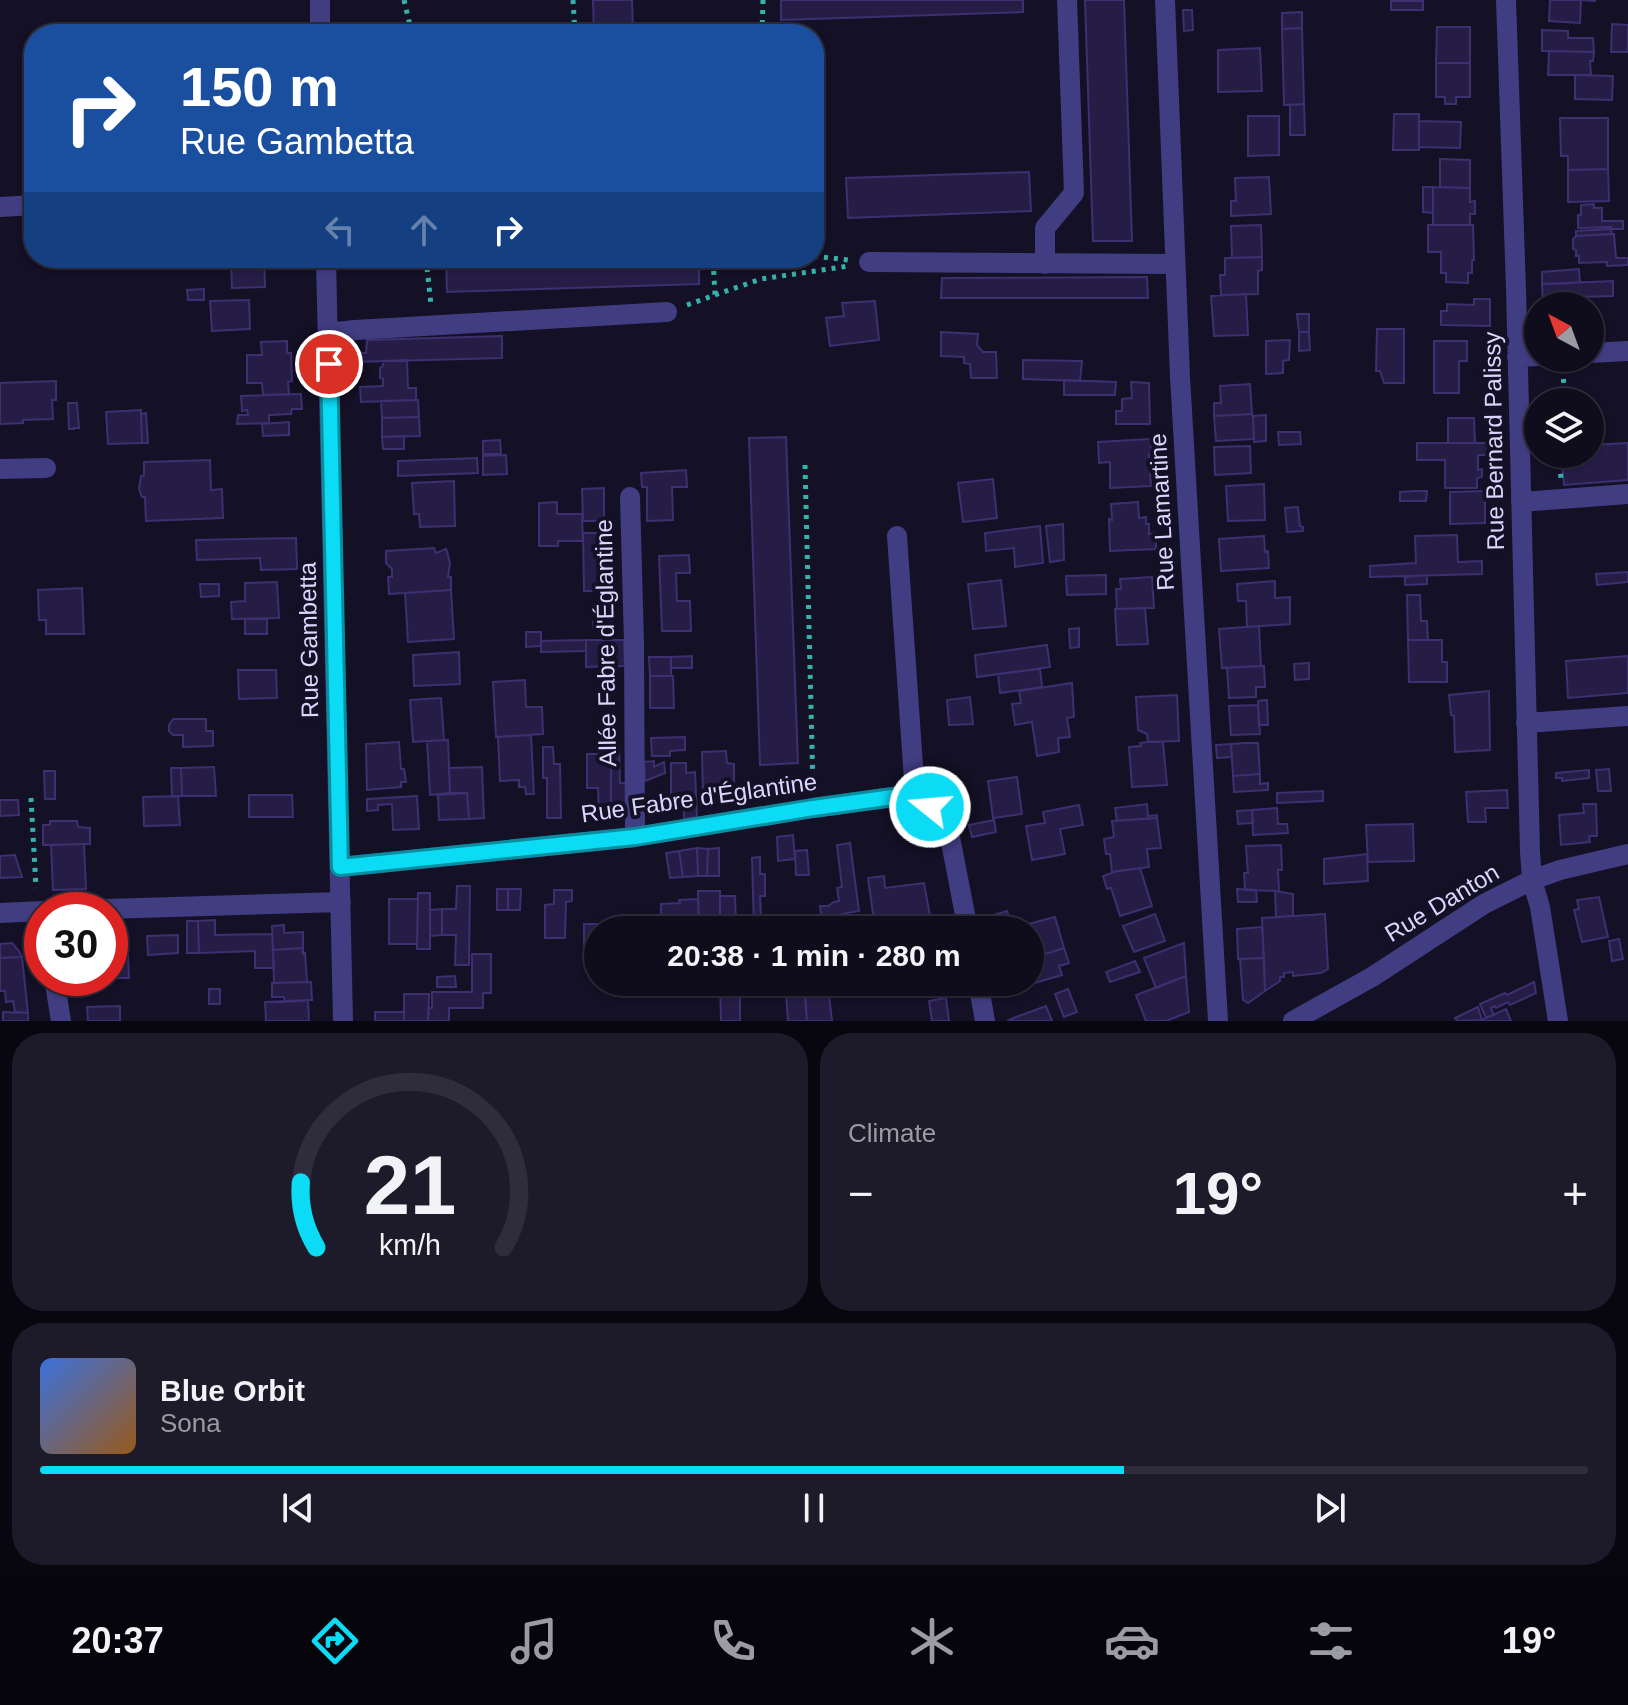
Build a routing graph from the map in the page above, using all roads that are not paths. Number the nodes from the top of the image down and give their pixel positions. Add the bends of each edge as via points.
1 (320, 0) edge
2 (1067, 0) edge
3 (1165, 0) edge
4 (1506, 0) edge
5 (320, 24) edge
6 (24, 206) edge
7 (0, 207) edge
8 (869, 262) road end
9 (1045, 264) junction
10 (1174, 264) junction
11 (326, 268) edge
12 (1524, 292) edge
13 (667, 312) road end
14 (328, 333) junction
15 (1628, 351) edge
16 (1604, 352) edge
17 (1527, 372) edge
18 (46, 468) dead end
19 (0, 469) edge
20 (1628, 494) edge
21 (630, 497) dead end
22 (1521, 502) junction
23 (897, 536) dead end
24 (1628, 716) edge
25 (1526, 723) junction
26 (915, 794) junction
27 (635, 837) junction
28 (1628, 854) edge
29 (340, 867) junction
30 (1532, 880) junction
31 (341, 902) junction
32 (128, 908) edge
33 (24, 912) edge
34 (0, 913) edge
35 (965, 916) edge
36 (57, 996) edge
37 (981, 996) edge
38 (61, 1021) edge
39 (343, 1021) edge
40 (985, 1021) edge
41 (1218, 1021) edge
42 (1293, 1021) edge
43 (1558, 1021) edge

1 - 5 street
2 - 9 street via 1074,193 1045,228
3 - 10 street, Rue Lamartine
4 - 12 street, Rue Bernard Palissy
6 - 7 street
8 - 9 street
9 - 10 street
10 - 41 street, Rue Lamartine
11 - 14 street, Rue Gambetta
13 - 14 street
14 - 29 street, Rue Gambetta
15 - 16 street
17 - 22 street, Rue Bernard Palissy
18 - 19 street
20 - 22 street
21 - 27 street, Allée Fabre d'Églantine
22 - 25 street, Rue Bernard Palissy
23 - 26 street
24 - 25 street
25 - 30 street, Rue Bernard Palissy
26 - 27 street, Rue Fabre d'Églantine
26 - 35 street via 949,832
27 - 29 street, Rue Fabre d'Églantine
28 - 30 street, Rue Danton
29 - 31 street, Rue Gambetta
30 - 42 street, Rue Danton
30 - 43 street, Rue Bernard Palissy
31 - 32 street
31 - 39 street, Rue Gambetta
33 - 34 street
36 - 38 street
37 - 40 street

